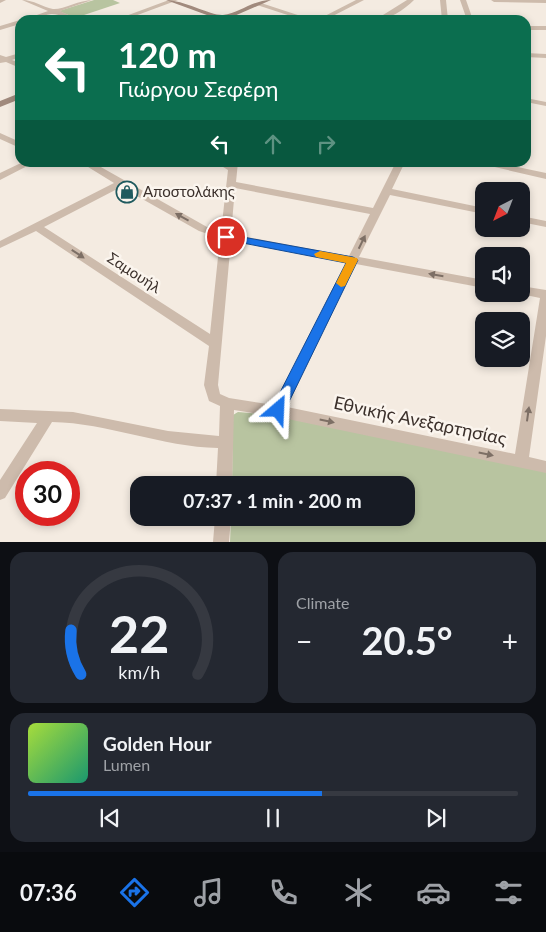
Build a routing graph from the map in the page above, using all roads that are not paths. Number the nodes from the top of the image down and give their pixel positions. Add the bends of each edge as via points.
1 (25, 0) edge
2 (89, 0) edge
3 (172, 0) edge
4 (268, 0) edge
5 (361, 0) edge
6 (411, 0) edge
7 (443, 0) edge
8 (463, 0) edge
9 (494, 0) edge
10 (522, 0) edge
11 (545, 3) edge
12 (258, 4) junction
13 (54, 11) junction
14 (42, 15) edge
15 (64, 15) edge
16 (132, 15) edge
17 (209, 15) edge
18 (229, 15) edge
19 (289, 15) edge
20 (330, 15) edge
21 (388, 15) edge
22 (444, 15) edge
23 (468, 15) edge
24 (15, 24) edge
25 (0, 28) edge
26 (531, 28) edge
27 (546, 28) edge
28 (531, 55) edge
29 (15, 56) edge
30 (546, 56) edge
31 (2, 59) edge
32 (15, 64) edge
33 (15, 98) edge
34 (531, 101) edge
35 (0, 104) edge
36 (546, 104) edge
37 (0, 136) edge
38 (15, 143) edge
39 (21, 167) edge
40 (93, 167) edge
41 (233, 167) edge
42 (396, 167) edge
43 (502, 167) edge
44 (546, 176) edge
45 (0, 177) edge
46 (121, 183) junction
47 (231, 184) junction
48 (387, 191) junction
49 (475, 209) edge
50 (377, 212) junction
51 (530, 221) edge
52 (546, 224) edge
53 (37, 227) junction
54 (226, 237) junction
55 (0, 245) edge
56 (353, 260) junction
57 (475, 282) edge
58 (530, 291) edge
59 (546, 294) edge
60 (215, 344) junction
61 (227, 403) junction
62 (278, 410) junction
63 (0, 415) edge
64 (48, 417) junction
65 (226, 442) junction
66 (521, 462) junction
67 (546, 467) edge
68 (224, 476) edge
69 (0, 493) edge
70 (221, 526) edge
71 (220, 542) edge

1 - 13 street
2 - 13 street
3 - 16 street
3 - 17 main road
4 - 12 main road
5 - 20 street
6 - 21 street
7 - 22 street
8 - 23 street
9 - 10 street
10 - 11 street
12 - 18 main road
12 - 19 street
13 - 14 street
13 - 15 street
24 - 25 street
26 - 27 street
28 - 30 street
29 - 31 street
31 - 32 street
33 - 35 main road
34 - 36 street
37 - 38 street
39 - 45 street
40 - 46 street
41 - 47 street
42 - 48 street
43 - 44 street
46 - 53 street
54 -> 46 street via 203,229
47 - 50 street
47 - 54 street
48 - 49 street
48 - 50 street
56 -> 50 street
51 - 52 street
53 - 55 street
53 -> 60 street, Σαμουήλ
54 - 56 street
54 - 60 street
57 -> 56 street
56 - 62 street
58 - 59 street
66 -> 59 street
60 - 61 street via 211,391 217,400
61 - 62 street, Εθνικής Ανεξαρτησίας
61 - 65 street
62 -> 66 street, Εθνικής Ανεξαρτησίας
63 - 64 street
64 - 65 street via 92,421 191,442
64 - 69 street
65 - 68 street
66 - 67 street, Εθνικής Ανεξαρτησίας
70 - 71 street

